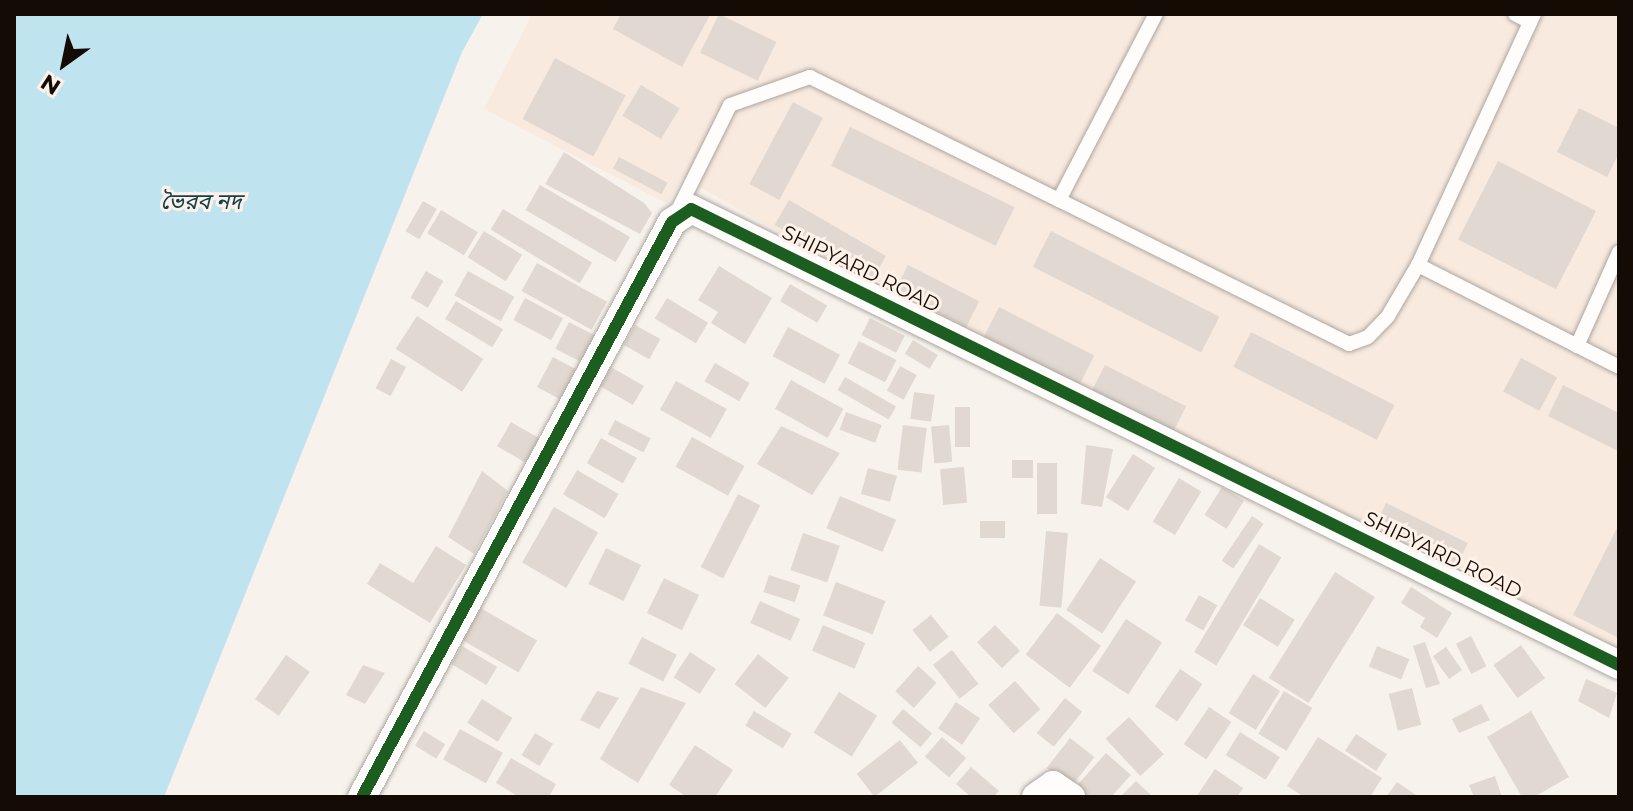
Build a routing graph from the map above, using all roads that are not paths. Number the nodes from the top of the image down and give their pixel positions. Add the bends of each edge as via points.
1 (1156, 14) edge
2 (1515, 14) edge
3 (1532, 18) edge
4 (1059, 200) junction
5 (672, 222) junction
6 (1619, 252) edge
7 (1418, 265) junction
8 (1577, 346) junction
9 (1619, 367) edge
10 (1619, 665) edge
11 (370, 794) edge
12 (1036, 797) edge
13 (1071, 797) edge

1 - 4 lane
2 - 3 lane
3 - 7 lane
4 - 5 lane via 810,77 730,105
4 - 7 lane via 1349,344 1368,337 1388,316
5 - 10 street, SHIPYARD ROAD via 691,209
5 - 11 street
6 - 8 lane
7 - 8 lane
8 - 9 lane
12 - 13 street via 1053,785

